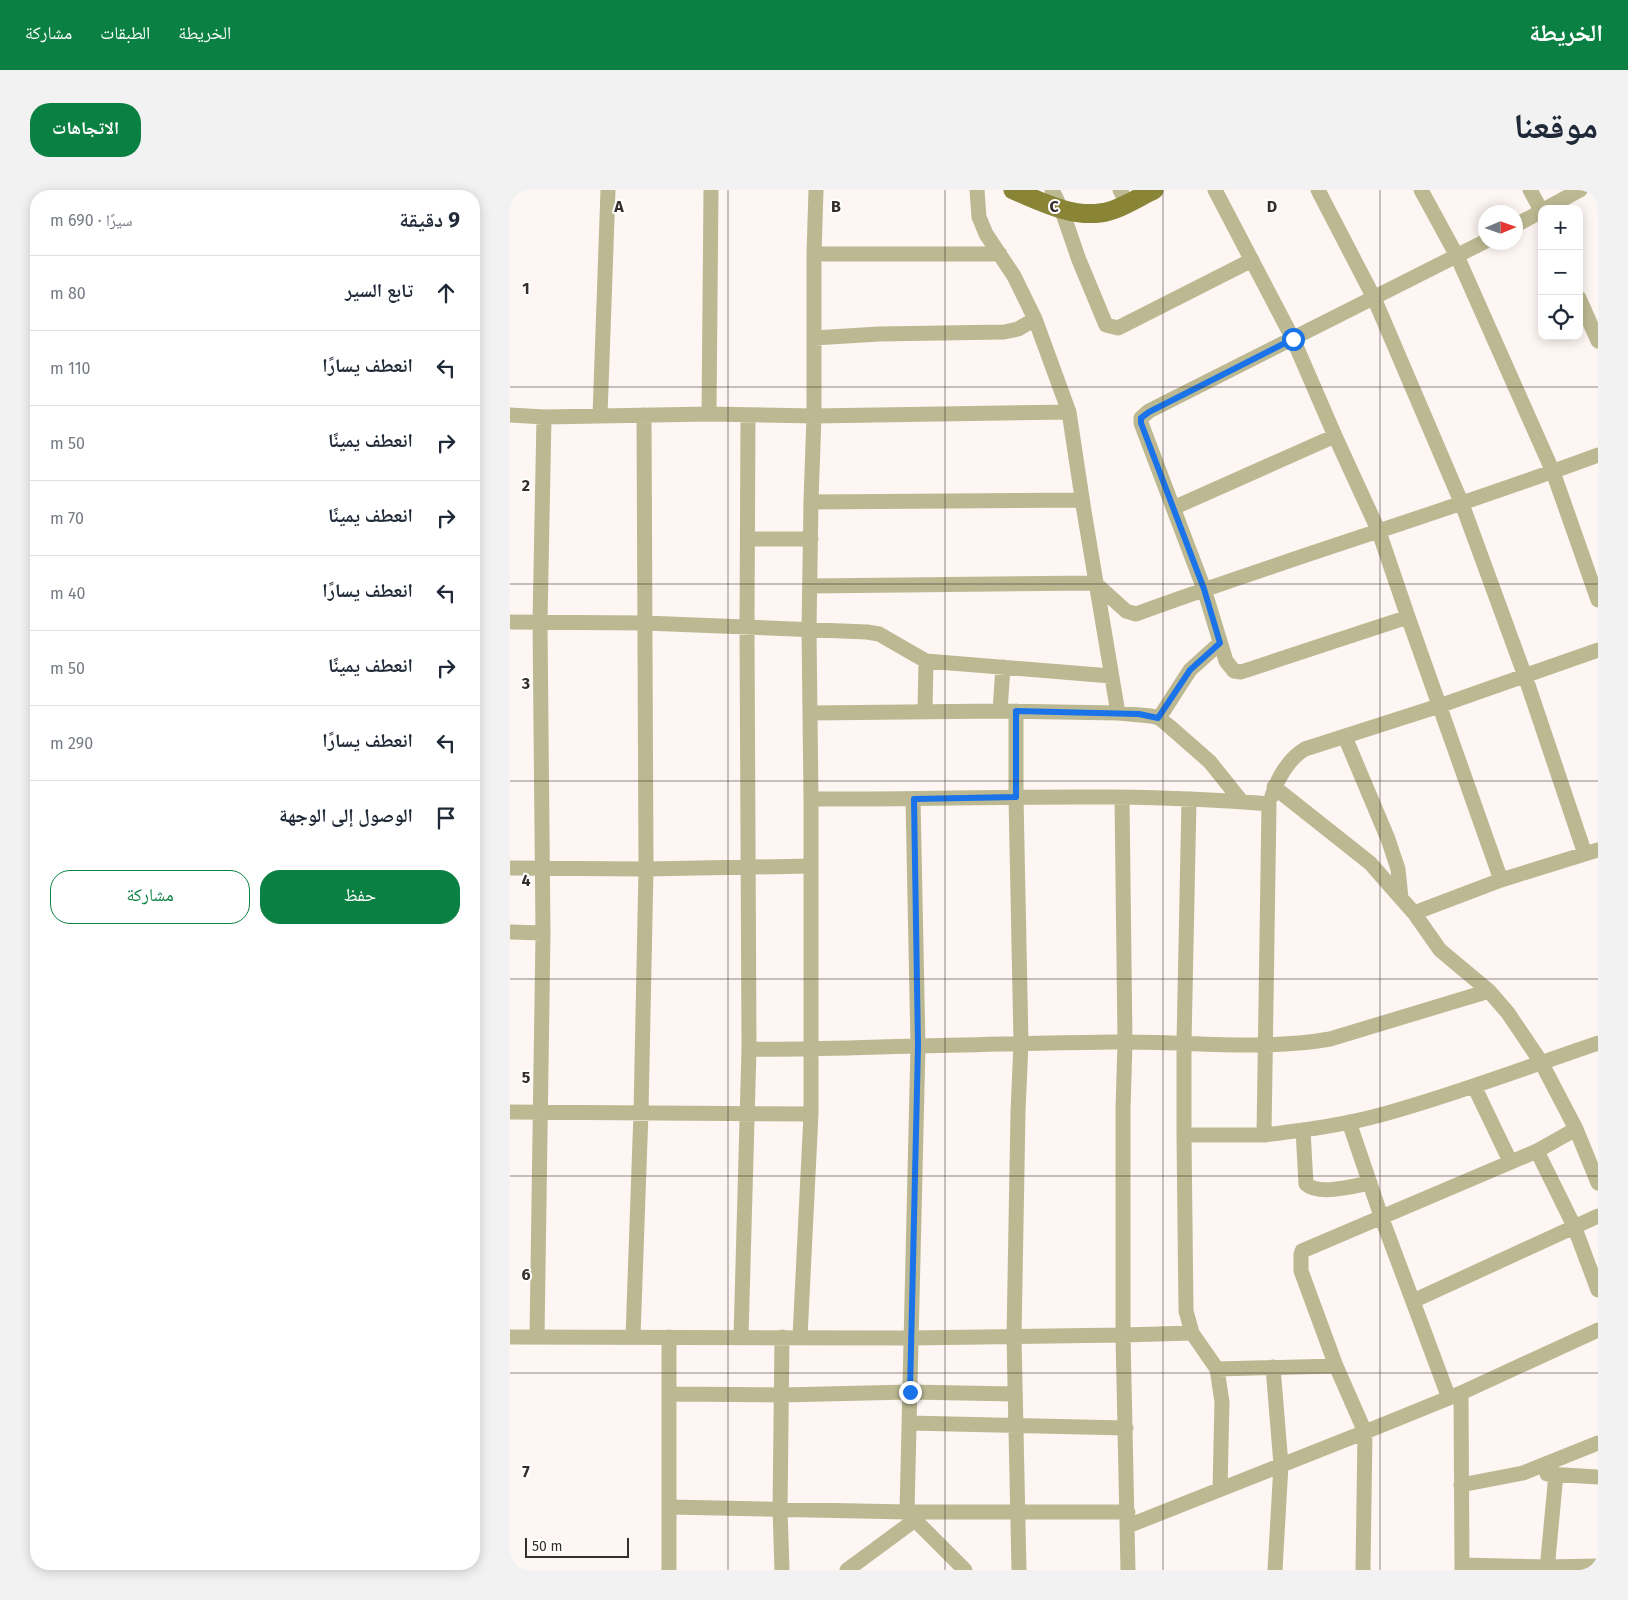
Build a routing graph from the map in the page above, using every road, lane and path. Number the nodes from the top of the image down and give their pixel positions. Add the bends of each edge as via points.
1 (608, 190) edge
2 (711, 190) edge
3 (816, 190) edge
4 (977, 190) edge
5 (1013, 190) edge
6 (1052, 190) edge
7 (1154, 190) edge
8 (1215, 190) edge
9 (1318, 190) edge
10 (1421, 190) edge
11 (1530, 190) edge
12 (1580, 190) edge
13 (1124, 196) edge
14 (1539, 205) edge
15 (1553, 205) edge
16 (1062, 208) junction
17 (1538, 213) edge
18 (1523, 221) edge
19 (1478, 245) edge
20 (814, 254) junction
21 (1000, 254) junction
22 (1457, 256) junction
23 (1252, 260) junction
24 (1374, 298) junction
25 (1583, 307) edge
26 (1036, 319) junction
27 (814, 338) junction
28 (1293, 339) junction
29 (1598, 341) edge
30 (1069, 412) junction
31 (709, 414) junction
32 (510, 415) edge
33 (644, 415) junction
34 (748, 415) junction
35 (600, 416) junction
36 (814, 416) junction
37 (544, 417) junction
38 (1335, 436) junction
39 (1598, 455) edge
40 (1553, 472) junction
41 (1082, 500) junction
42 (811, 502) junction
43 (1462, 504) junction
44 (1173, 508) junction
45 (1379, 532) junction
46 (748, 538) junction
47 (811, 539) junction
48 (1096, 583) junction
49 (810, 586) junction
50 (1204, 589) junction
51 (1598, 600) edge
52 (1408, 617) junction
53 (510, 622) edge
54 (540, 622) junction
55 (645, 623) junction
56 (747, 626) junction
57 (809, 628) junction
58 (1220, 643) junction
59 (1598, 650) edge
60 (926, 661) junction
61 (1003, 667) junction
62 (1111, 676) junction
63 (1525, 676) junction
64 (1439, 706) junction
65 (1000, 710) junction
66 (925, 711) junction
67 (1016, 711) junction
68 (811, 713) junction
69 (1118, 713) junction
70 (1158, 718) junction
71 (1345, 737) junction
72 (1274, 786) junction
73 (1016, 797) junction
74 (1122, 798) junction
75 (811, 799) junction
76 (914, 799) junction
77 (1189, 799) junction
78 (1242, 802) junction
79 (1269, 804) junction
80 (1591, 852) edge
81 (811, 866) junction
82 (749, 867) junction
83 (510, 868) edge
84 (543, 868) junction
85 (646, 869) junction
86 (1501, 880) junction
87 (1401, 898) junction
88 (1414, 912) junction
89 (510, 932) edge
90 (543, 932) junction
91 (1489, 990) junction
92 (1125, 1042) junction
93 (1022, 1043) junction
94 (1184, 1043) junction
95 (1598, 1043) edge
96 (1266, 1044) junction
97 (918, 1046) junction
98 (749, 1050) junction
99 (812, 1050) junction
100 (1541, 1062) junction
101 (1474, 1086) junction
102 (510, 1112) edge
103 (642, 1112) junction
104 (541, 1113) junction
105 (746, 1114) junction
106 (811, 1114) junction
107 (1349, 1122) junction
108 (1303, 1130) junction
109 (1576, 1130) junction
110 (1184, 1135) junction
111 (1264, 1135) junction
112 (1537, 1151) junction
113 (1592, 1151) edge
114 (1510, 1161) junction
115 (1370, 1183) junction
116 (1598, 1183) edge
117 (1381, 1216) junction
118 (1598, 1216) edge
119 (1574, 1226) junction
120 (1598, 1290) edge
121 (1413, 1301) junction
122 (1598, 1330) edge
123 (1192, 1333) junction
124 (1123, 1336) junction
125 (510, 1337) edge
126 (537, 1337) junction
127 (634, 1337) junction
128 (669, 1337) junction
129 (741, 1337) junction
130 (782, 1337) junction
131 (800, 1337) junction
132 (1014, 1337) junction
133 (911, 1338) junction
134 (1336, 1366) junction
135 (1273, 1368) junction
136 (1217, 1369) junction
137 (910, 1392) junction
138 (669, 1394) junction
139 (1015, 1394) junction
140 (781, 1395) junction
141 (1455, 1395) junction
142 (909, 1423) junction
143 (1016, 1425) junction
144 (1126, 1428) junction
145 (1365, 1432) junction
146 (1598, 1443) edge
147 (1281, 1465) junction
148 (1523, 1473) junction
149 (1556, 1474) junction
150 (1598, 1477) edge
151 (1461, 1485) junction
152 (1220, 1489) junction
153 (670, 1507) junction
154 (780, 1509) junction
155 (1017, 1512) junction
156 (911, 1516) junction
157 (1128, 1519) junction
158 (1598, 1566) edge
159 (1462, 1568) edge
160 (1547, 1569) edge
161 (669, 1570) edge
162 (782, 1570) edge
163 (847, 1570) edge
164 (965, 1570) edge
165 (1019, 1570) edge
166 (1128, 1570) edge
167 (1276, 1570) edge
168 (1364, 1570) edge

1 - 35 street
2 - 31 street
3 - 20 street
4 - 21 street via 979,217
5 - 16 main road
6 - 16 street
7 - 13 main road
8 - 23 street
9 - 24 street
10 - 22 street
11 - 14 street
12 - 15 street
13 - 16 main road via 1100,213
16 - 23 street via 1106,325 1112,327 1118,328
17 - 18 street
19 - 22 street
20 - 21 street
20 - 27 street
21 - 26 street
22 - 24 street
22 - 40 street
23 - 28 street
24 - 28 street
24 - 43 street
25 - 29 street
26 - 27 street via 1004,332
26 - 30 street
27 - 36 street
28 - 38 street
28 - 44 street via 1143,415 1141,423
30 - 36 street
30 - 41 street
31 - 33 street
31 - 34 street
32 - 37 street
33 - 35 street
33 - 55 street
34 - 36 street
34 - 46 street
35 - 37 street
36 - 42 street
37 - 54 street
38 - 44 street
38 - 45 street
39 - 40 street
40 - 43 street
40 - 51 street
41 - 42 street
41 - 48 street
42 - 47 street
43 - 45 street
43 - 63 street
44 - 50 street
45 - 50 street
45 - 52 street
46 - 47 street
46 - 56 street
47 - 49 street
48 - 49 street
48 - 50 street via 1132,614
48 - 62 street
49 - 57 street
50 - 58 street
52 - 58 street via 1241,672 1234,671 1226,662
52 - 64 street
53 - 54 street
54 - 55 street
54 - 84 street
55 - 56 street
55 - 85 street
56 - 57 street
56 - 82 street
57 - 60 street via 879,634
57 - 68 street
58 - 70 street via 1190,670
59 - 63 street
60 - 61 street
60 - 66 street
61 - 62 street
61 - 65 street
62 - 69 street
63 - 64 street
63 - 80 street
64 - 71 street
64 - 86 street
65 - 66 street
65 - 67 street
66 - 68 street
67 - 69 street
67 - 73 street
68 - 75 street
69 - 70 street
70 - 78 street via 1210,762
71 - 72 street via 1295,755
71 - 87 street via 1388,839 1398,869
72 - 79 street
72 - 87 street via 1370,863
73 - 74 street
73 - 76 street
73 - 93 street
74 - 77 street
74 - 92 street
75 - 76 street
75 - 81 street
76 - 97 street
77 - 78 street
77 - 94 street
78 - 79 street
79 - 96 street
80 - 86 street
81 - 82 street
81 - 99 street
82 - 85 street
82 - 98 street
83 - 84 street
84 - 85 street
84 - 90 street
85 - 103 street
86 - 88 street
87 - 88 street
88 - 91 street via 1440,950
89 - 90 street
90 - 104 street
91 - 96 street via 1330,1039
91 - 100 street
92 - 93 street
92 - 94 street
92 - 124 street
93 - 97 street
93 - 132 street
94 - 96 street
94 - 110 street
95 - 100 street
96 - 111 street
97 - 99 street
97 - 133 street
98 - 99 street
98 - 105 street
99 - 106 street
100 - 101 street
100 - 109 street
101 - 107 street
101 - 114 street
102 - 104 street
103 - 104 street
103 - 105 street
103 - 127 street
104 - 126 street
105 - 106 street
105 - 129 street
106 - 131 street
107 - 108 street
107 - 115 street
108 - 111 street
108 - 115 street via 1306,1184 1310,1188 1321,1191
109 - 112 street
109 - 113 street
110 - 111 street
110 - 123 street via 1186,1311
112 - 114 street
112 - 119 street
113 - 116 street
114 - 117 street
115 - 117 street
117 - 121 street
117 - 134 street via 1301,1254 1301,1271
118 - 119 street
119 - 120 street
119 - 121 street
121 - 141 street
122 - 141 street
123 - 124 street
123 - 136 street
124 - 132 street
124 - 144 street
125 - 126 street
126 - 127 street
127 - 128 street
128 - 129 street
128 - 138 street
129 - 130 street
130 - 131 street
130 - 140 street
131 - 133 street
132 - 133 street
132 - 139 street
133 - 137 street
134 - 135 street
134 - 145 street
135 - 136 street
135 - 147 street
136 - 152 street via 1222,1402
137 - 139 street
137 - 140 street
137 - 142 street
138 - 140 street
138 - 153 street
139 - 143 street
140 - 154 street
141 - 145 street
141 - 151 street
142 - 143 street
142 - 156 street
143 - 144 street
143 - 155 street
144 - 157 street
145 - 147 street
145 - 168 street
146 - 148 street
147 - 152 street
147 - 167 street
148 - 149 street
148 - 151 street
149 - 150 street
149 - 160 street
151 - 159 street
152 - 157 street
153 - 154 street
153 - 161 street
154 - 156 street
154 - 162 street
155 - 156 street
155 - 157 street
155 - 165 street
156 - 163 street
156 - 164 street
157 - 166 street
158 - 160 street
159 - 160 street

